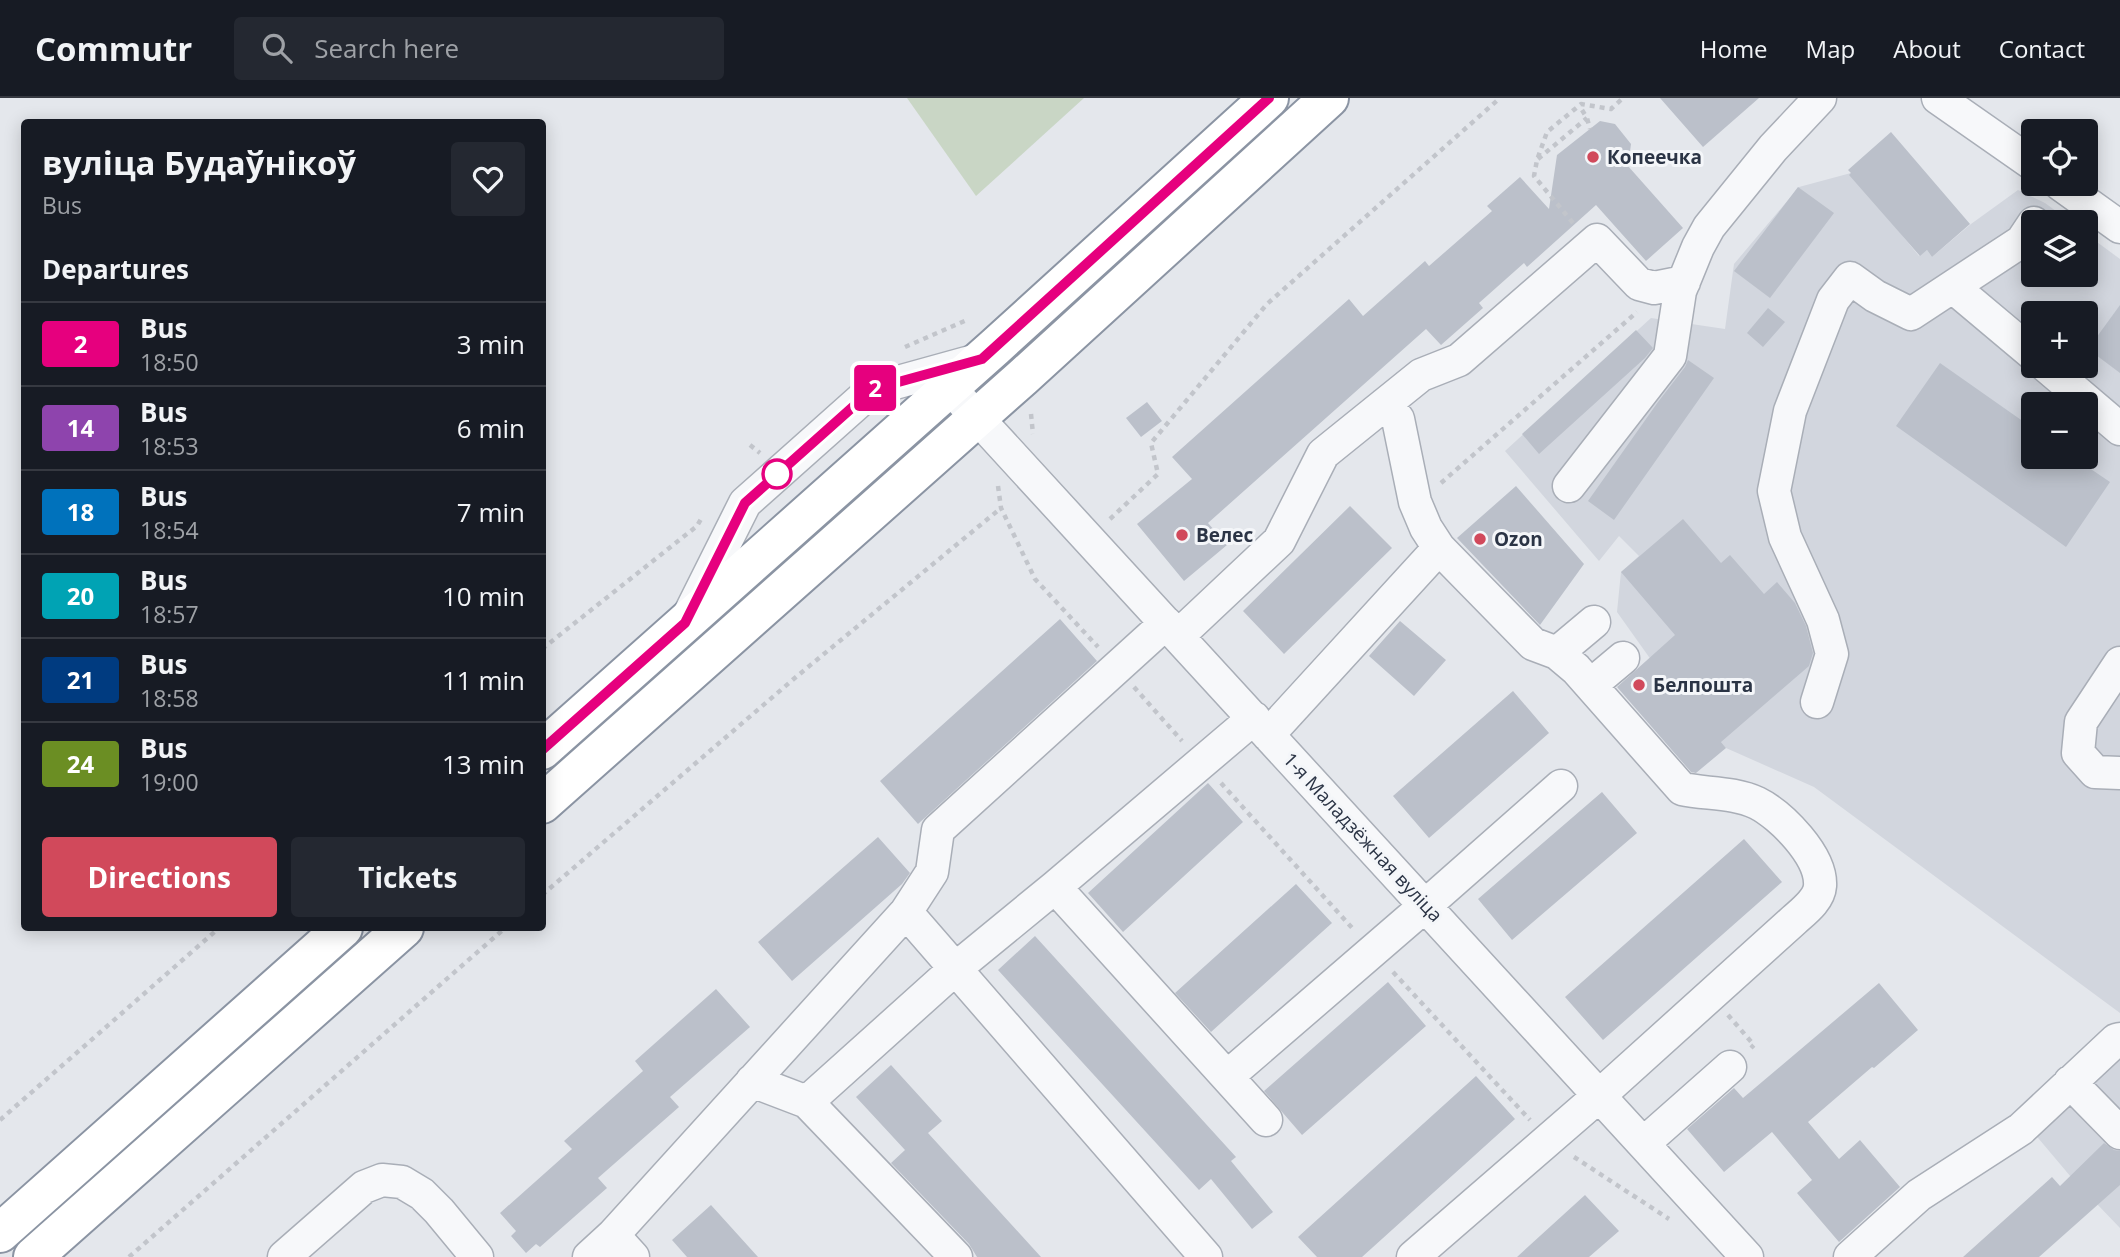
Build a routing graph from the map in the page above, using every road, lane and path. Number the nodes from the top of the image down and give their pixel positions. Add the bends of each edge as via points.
1 (1269, 98) edge
2 (1329, 98) edge
3 (1500, 98) edge
4 (1623, 98) edge
5 (1820, 98) edge
6 (1938, 98) edge
7 (1582, 110) dead end
8 (1587, 118) junction
9 (1590, 129) dead end
10 (2021, 156) edge
11 (1537, 159) junction
12 (2081, 196) edge
13 (2116, 216) edge
14 (1574, 224) dead end
15 (2021, 243) edge
16 (1674, 285) junction
17 (1953, 287) junction
18 (2021, 344) edge
19 (982, 359) junction
20 (2060, 378) edge
21 (948, 387) junction
22 (1385, 404) junction
23 (977, 418) junction
24 (2120, 429) edge
25 (998, 475) dead end
26 (1569, 486) dead end
27 (1415, 502) junction
28 (1000, 508) junction
29 (1089, 539) junction
30 (1439, 548) junction
31 (1594, 622) dead end
32 (685, 623) junction
33 (1172, 630) junction
34 (1558, 653) junction
35 (1623, 658) dead end
36 (2120, 663) edge
37 (1117, 668) junction
38 (1592, 684) junction
39 (1817, 702) dead end
40 (1261, 726) junction
41 (546, 746) edge
42 (1202, 762) junction
43 (2120, 773) edge
44 (1561, 786) dead end
45 (546, 800) edge
46 (1055, 887) junction
47 (546, 892) edge
48 (1426, 905) junction
49 (906, 912) junction
50 (216, 931) edge
51 (340, 931) edge
52 (401, 931) edge
53 (502, 931) edge
54 (1373, 950) junction
55 (955, 969) junction
56 (1710, 995) junction
57 (2120, 1040) edge
58 (1730, 1067) joint
59 (1227, 1076) junction
60 (752, 1081) junction
61 (2070, 1082) junction
62 (1600, 1095) junction
63 (807, 1102) junction
64 (0, 1120) edge
65 (1266, 1120) dead end
66 (2120, 1133) edge
67 (1548, 1140) junction
68 (1644, 1143) junction
69 (1676, 1223) dead end
70 (0, 1233) edge
71 (623, 1246) edge
72 (33, 1257) edge
73 (129, 1257) edge
74 (284, 1257) edge
75 (477, 1257) edge
76 (589, 1257) edge
77 (956, 1257) edge
78 (1206, 1257) edge
79 (1413, 1257) edge
80 (1747, 1257) edge
81 (1850, 1257) edge

1 - 19 highway
2 - 23 highway
3 - 29 path via 1266,304 1152,443 1158,474
4 - 11 path via 1611,109 1581,104 1548,132
5 - 16 street via 1709,227
6 - 10 street
7 - 8 path
8 - 9 path
8 - 11 path
11 - 14 path via 1534,176
12 - 13 street
15 - 17 street
16 - 22 street via 1654,288 1639,284 1597,240 1459,360 1421,375
16 - 26 street via 1670,356
16 - 27 path
17 - 18 street
17 - 39 street via 1911,314 1850,278 1833,300 1790,411 1774,491 1785,537 1823,620 1832,654
19 - 21 highway
19 - 32 street via 873,389 753,495
20 - 24 street
21 - 23 street, 1-я Маладзёжная вуліца
21 - 32 highway
22 - 27 street via 1398,419
22 - 33 street via 1323,454 1279,541
23 - 29 street, 1-я Маладзёжная вуліца
23 - 45 highway
25 - 28 path
27 - 30 street
28 - 37 path via 1035,579
28 - 47 path
29 - 33 street, 1-я Маладзёжная вуліца
30 - 34 street via 1533,644
30 - 40 street
31 - 34 street
32 - 41 highway
33 - 37 street
33 - 40 street, 1-я Маладзёжная вуліца
34 - 38 street
35 - 38 street
36 - 43 street via 2081,722 2078,753 2095,772
37 - 42 path
37 - 49 street via 938,830 932,872
38 - 56 street via 1682,789 1756,803 1799,837 1818,873 1821,887 1814,900
40 - 42 street
40 - 48 street, 1-я Маладзёжная вуліца
42 - 46 street
42 - 54 path
44 - 48 street
46 - 55 street
46 - 59 street
48 - 54 street
48 - 62 street, 1-я Маладзёжная вуліца
49 - 55 street
49 - 60 street
50 - 64 path
51 - 70 highway
52 - 72 highway
53 - 73 path
54 - 59 street
54 - 67 path
55 - 63 street
55 - 78 street
56 - 58 path via 1754,1045
56 - 62 street
57 - 61 street
58 - 68 street
59 - 65 street
60 - 63 street
60 - 71 street
61 - 66 street
61 - 81 street via 2021,1129 1919,1195
62 - 67 street
62 - 68 street, 1-я Маладзёжная вуліца
63 - 77 street
67 - 69 path
67 - 79 street
68 - 80 street, 1-я Маладзёжная вуліца
71 - 76 street
74 - 75 street via 364,1187 382,1180 402,1182 422,1194

